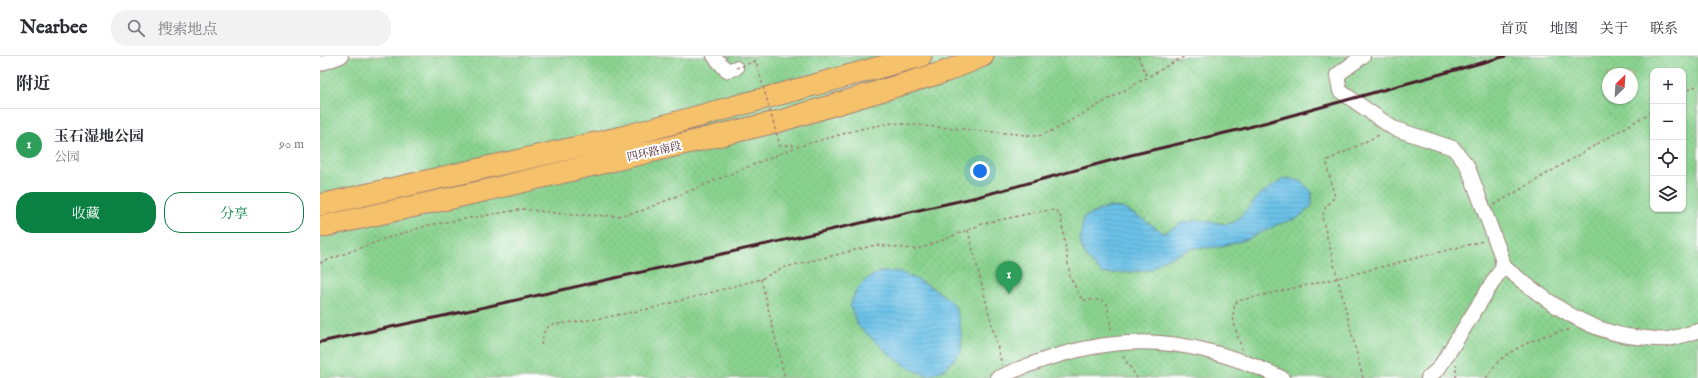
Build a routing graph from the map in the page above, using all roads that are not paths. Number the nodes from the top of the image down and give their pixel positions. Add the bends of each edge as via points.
1 (341, 56) edge
2 (714, 56) edge
3 (921, 56) edge
4 (983, 56) edge
5 (1363, 56) edge
6 (320, 64) edge
7 (736, 68) road end
8 (320, 205) edge
9 (320, 227) edge
10 (1503, 266) junction
11 (1698, 331) edge
12 (1001, 376) edge
13 (1282, 378) edge
14 (1428, 378) edge

1 - 6 lane
2 - 7 lane via 727,71
3 - 8 highway, 四环路南段 via 622,137
4 - 9 highway, 四环路南段 via 947,71 780,121
5 - 10 lane via 1337,75 1340,91 1394,128 1453,148 1467,165
10 - 11 lane via 1531,290 1599,329 1622,335 1667,339
10 - 14 lane via 1439,368
12 - 13 lane via 1077,349 1115,343 1164,342 1208,350 1246,362

